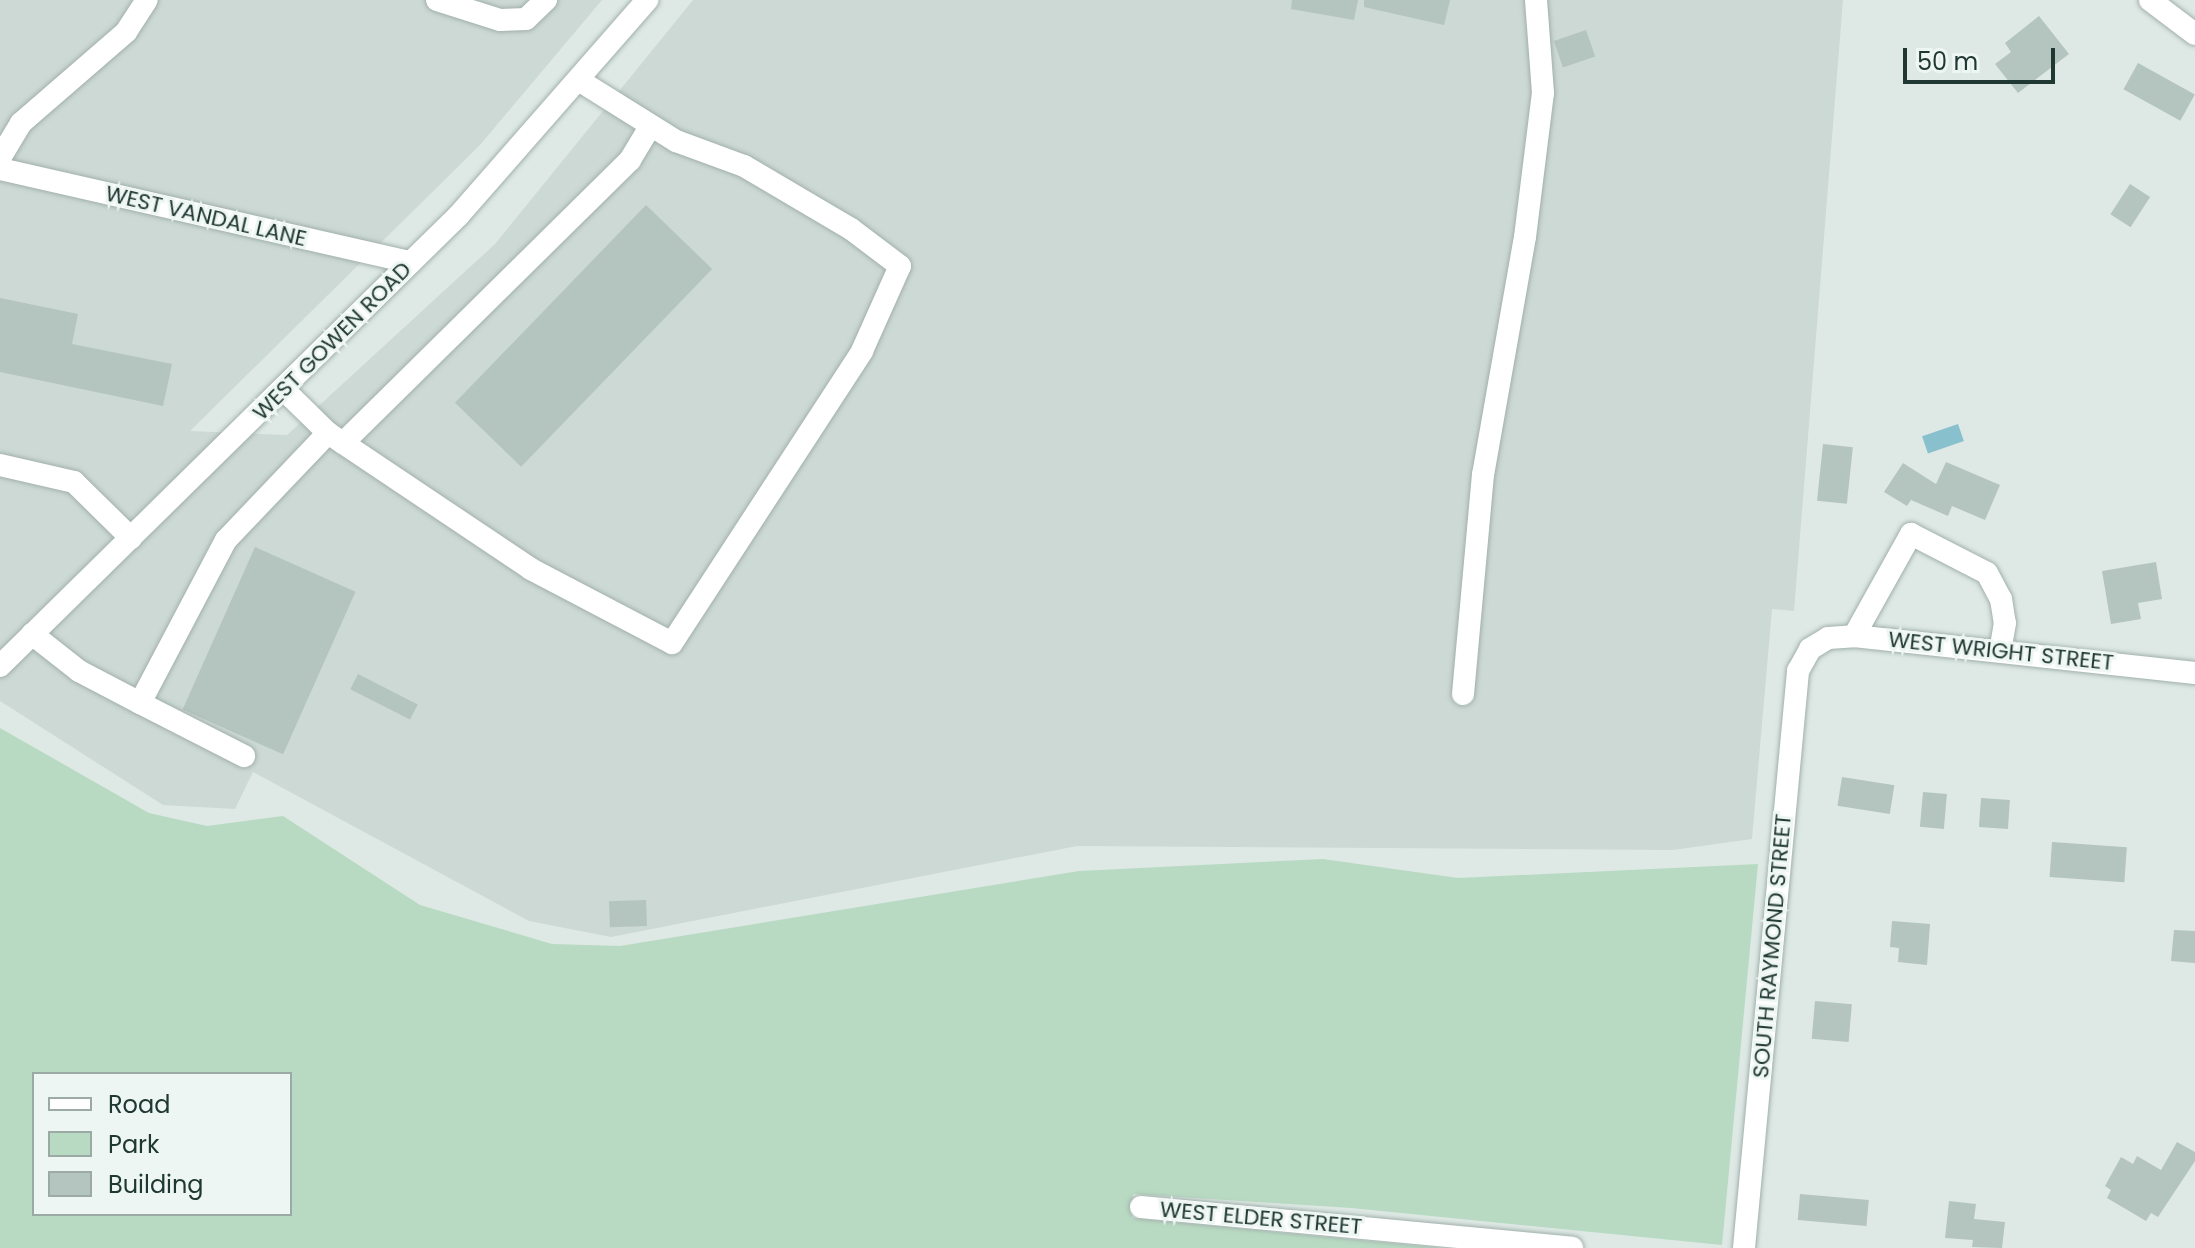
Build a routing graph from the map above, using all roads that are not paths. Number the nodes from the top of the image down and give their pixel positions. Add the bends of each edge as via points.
1 (147, 0) edge
2 (437, 0) edge
3 (546, 0) edge
4 (647, 0) edge
5 (2150, 0) edge
6 (1536, 3) edge
7 (2195, 34) edge
8 (580, 81) junction
9 (650, 127) junction
10 (0, 158) edge
11 (0, 169) edge
12 (411, 262) junction
13 (283, 389) junction
14 (336, 438) junction
15 (0, 465) edge
16 (131, 538) junction
17 (32, 634) junction
18 (1854, 636) junction
19 (1810, 649) joint
20 (2000, 650) junction
21 (0, 666) edge
22 (2195, 673) edge
23 (1463, 694) dead end
24 (140, 703) junction
25 (244, 756) dead end
26 (1141, 1207) dead end
27 (1572, 1248) edge
28 (1744, 1248) edge

1 - 10 street via 126,32 21,123
2 - 3 street via 500,20 526,19
4 - 8 street, WEST GOWEN ROAD
5 - 7 street
6 - 23 street via 1543,93 1525,237 1483,475
8 - 9 street
8 - 12 street, WEST GOWEN ROAD
9 - 14 street via 630,160
9 - 14 street via 744,166 851,229 900,266 862,351 672,643 531,569
11 - 12 street, WEST VANDAL LANE
12 - 13 street, WEST GOWEN ROAD
13 - 14 street
13 - 16 street, WEST GOWEN ROAD
14 - 24 street via 226,540
15 - 16 street via 74,482
16 - 17 street, WEST GOWEN ROAD
17 - 21 street, WEST GOWEN ROAD
17 - 24 street via 79,671
18 - 19 street, WEST WRIGHT STREET via 1828,638
18 - 20 street, WEST WRIGHT STREET
18 - 20 street via 1911,534 1987,573 2001,599 2005,623
19 - 28 street, SOUTH RAYMOND STREET via 1798,671
20 - 22 street, WEST WRIGHT STREET
24 - 25 street
26 - 27 street, WEST ELDER STREET

